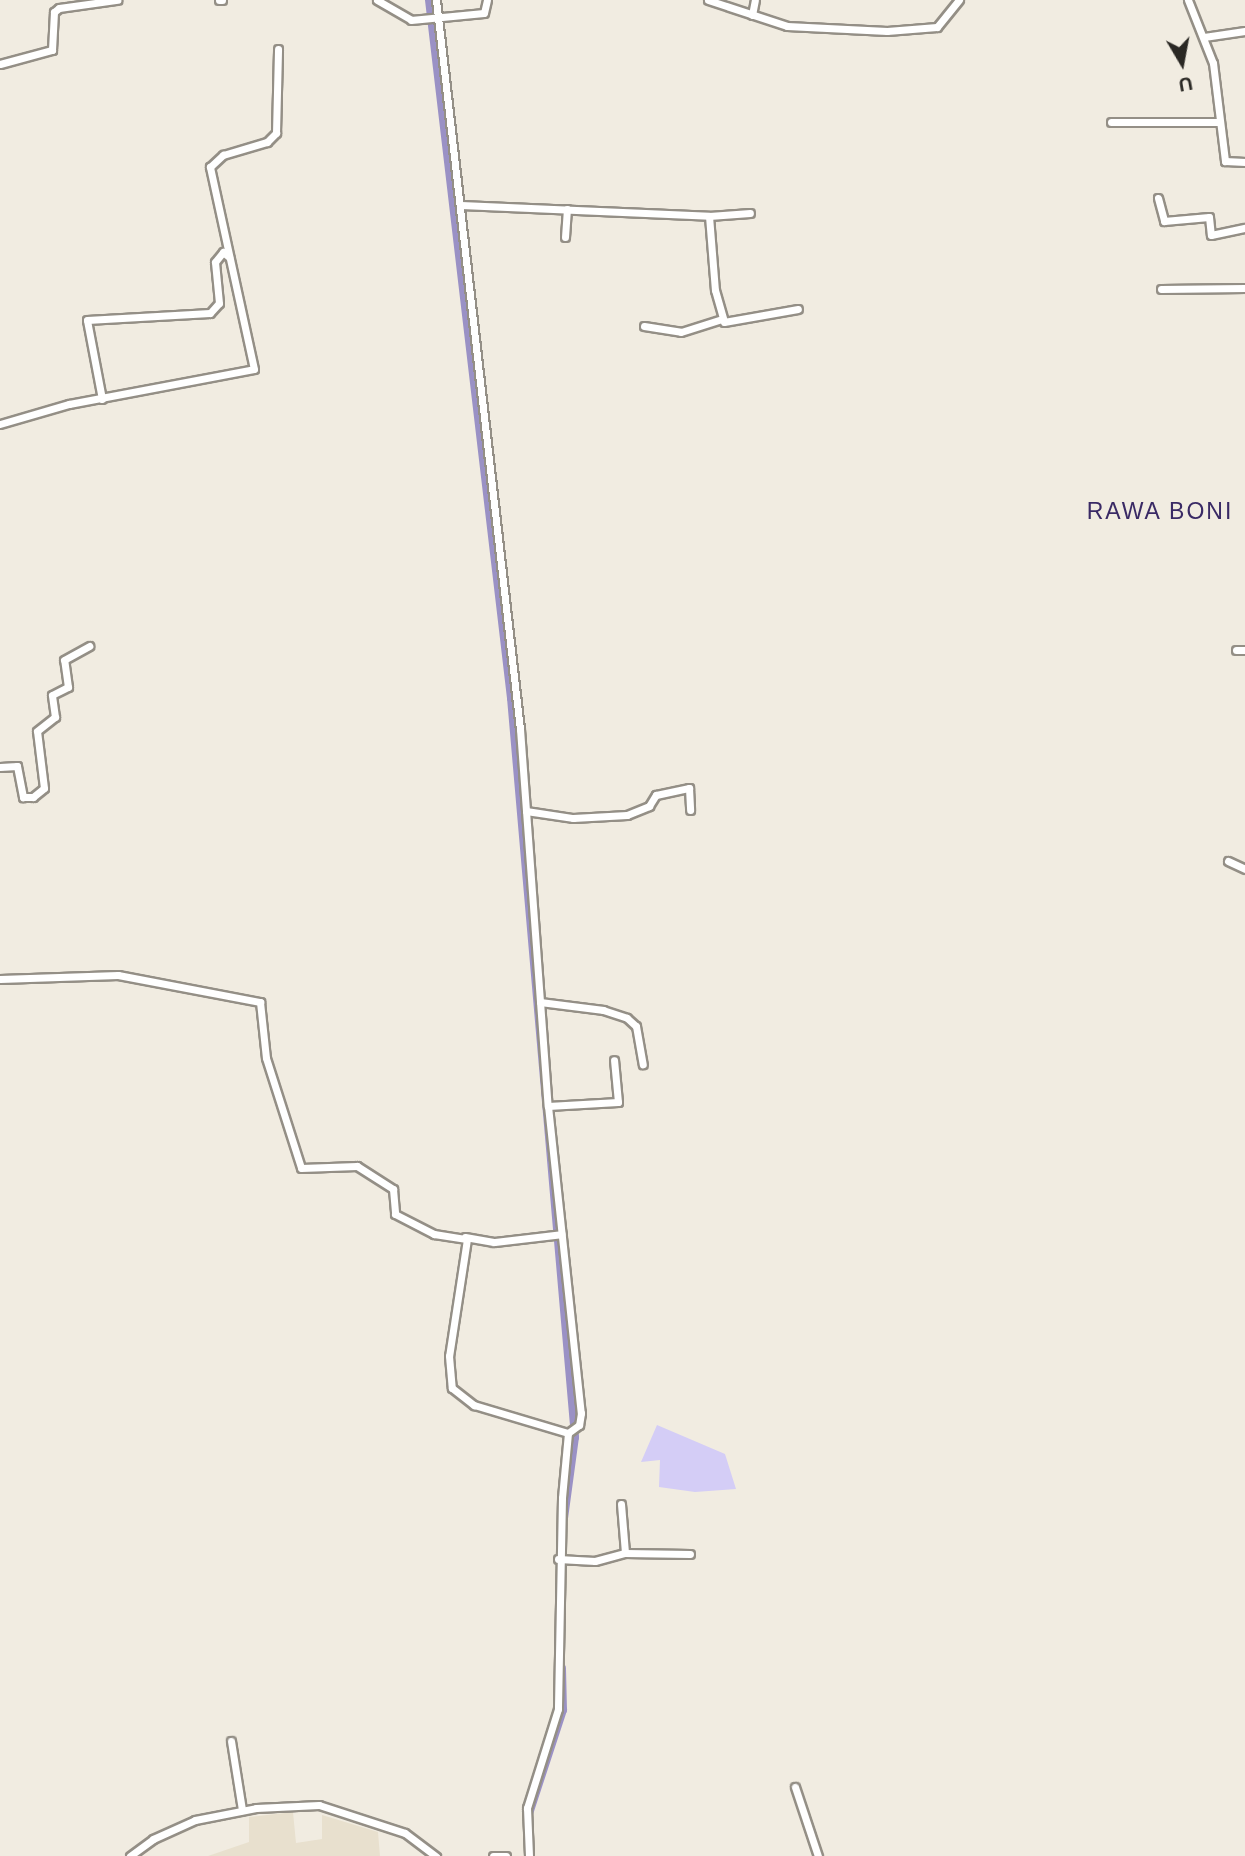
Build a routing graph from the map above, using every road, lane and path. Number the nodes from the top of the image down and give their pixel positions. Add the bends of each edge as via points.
1 (117, 0) edge
2 (377, 0) edge
3 (436, 0) edge
4 (487, 0) edge
5 (708, 0) edge
6 (755, 0) edge
7 (958, 0) edge
8 (1188, 0) edge
9 (103, 1) edge
10 (752, 15) junction
11 (437, 19) junction
12 (1245, 31) edge
13 (1204, 37) junction
14 (278, 49) dead end
15 (0, 64) edge
16 (1111, 122) dead end
17 (1219, 122) junction
18 (1245, 162) edge
19 (1158, 198) dead end
20 (461, 205) junction
21 (567, 209) junction
22 (750, 213) dead end
23 (709, 216) junction
24 (1245, 228) edge
25 (565, 237) dead end
26 (230, 258) junction
27 (1245, 288) edge
28 (1161, 289) dead end
29 (798, 309) dead end
30 (722, 319) junction
31 (644, 326) dead end
32 (102, 399) junction
33 (0, 424) edge
34 (89, 646) dead end
35 (0, 767) edge
36 (690, 810) dead end
37 (526, 811) junction
38 (1228, 861) dead end
39 (1245, 869) edge
40 (0, 979) edge
41 (540, 1002) junction
42 (614, 1060) dead end
43 (643, 1065) dead end
44 (548, 1106) junction
45 (558, 1235) junction
46 (466, 1237) junction
47 (573, 1429) junction
48 (621, 1504) dead end
49 (625, 1553) junction
50 (690, 1554) dead end
51 (561, 1559) junction
52 (231, 1741) dead end
53 (795, 1787) dead end
54 (242, 1811) junction
55 (130, 1856) edge
56 (436, 1856) edge
57 (493, 1856) edge
58 (506, 1856) edge
59 (529, 1856) edge
60 (818, 1856) edge

1 - 9 street
2 - 11 street via 405,20
3 - 11 street
4 - 11 street via 484,13
5 - 10 street
6 - 10 street
7 - 10 street via 937,27 916,30 805,28
8 - 13 street
9 - 15 street via 56,9 52,50
11 - 20 street
12 - 13 street
13 - 17 street via 1213,64
14 - 26 street via 276,134 267,142 223,155 210,167
16 - 17 street
17 - 18 street via 1226,163
19 - 24 street via 1164,221 1209,217 1211,235
20 - 21 street
20 - 37 street
21 - 23 street
21 - 25 street
22 - 23 street
23 - 30 street
26 - 32 street via 254,369
26 - 32 street via 223,252 215,262 219,303 210,313 87,320
27 - 28 street
29 - 30 street via 726,323
30 - 31 street via 681,332
32 - 33 street
34 - 35 street via 64,660 68,687 52,695 55,717 37,731 44,788 33,797 23,797 17,766
36 - 37 street via 689,788 656,795 649,806 627,815 573,818
37 - 41 street
38 - 39 street
40 - 46 street via 118,975 256,999 263,1006 261,1036 266,1058 301,1168 356,1166 393,1189 395,1214 438,1235
41 - 43 street via 603,1010 627,1018 636,1026
41 - 44 street
42 - 44 street via 618,1102
44 - 45 street
45 - 46 street via 494,1241
45 - 47 street via 581,1413
46 - 47 street via 448,1382 474,1405
47 - 51 street
48 - 49 street
49 - 50 street
49 - 51 street via 595,1561
51 - 59 street via 558,1709 527,1808
52 - 54 street
53 - 60 street
54 - 55 street via 184,1824
54 - 56 street via 318,1805 337,1808 405,1833
57 - 58 street

